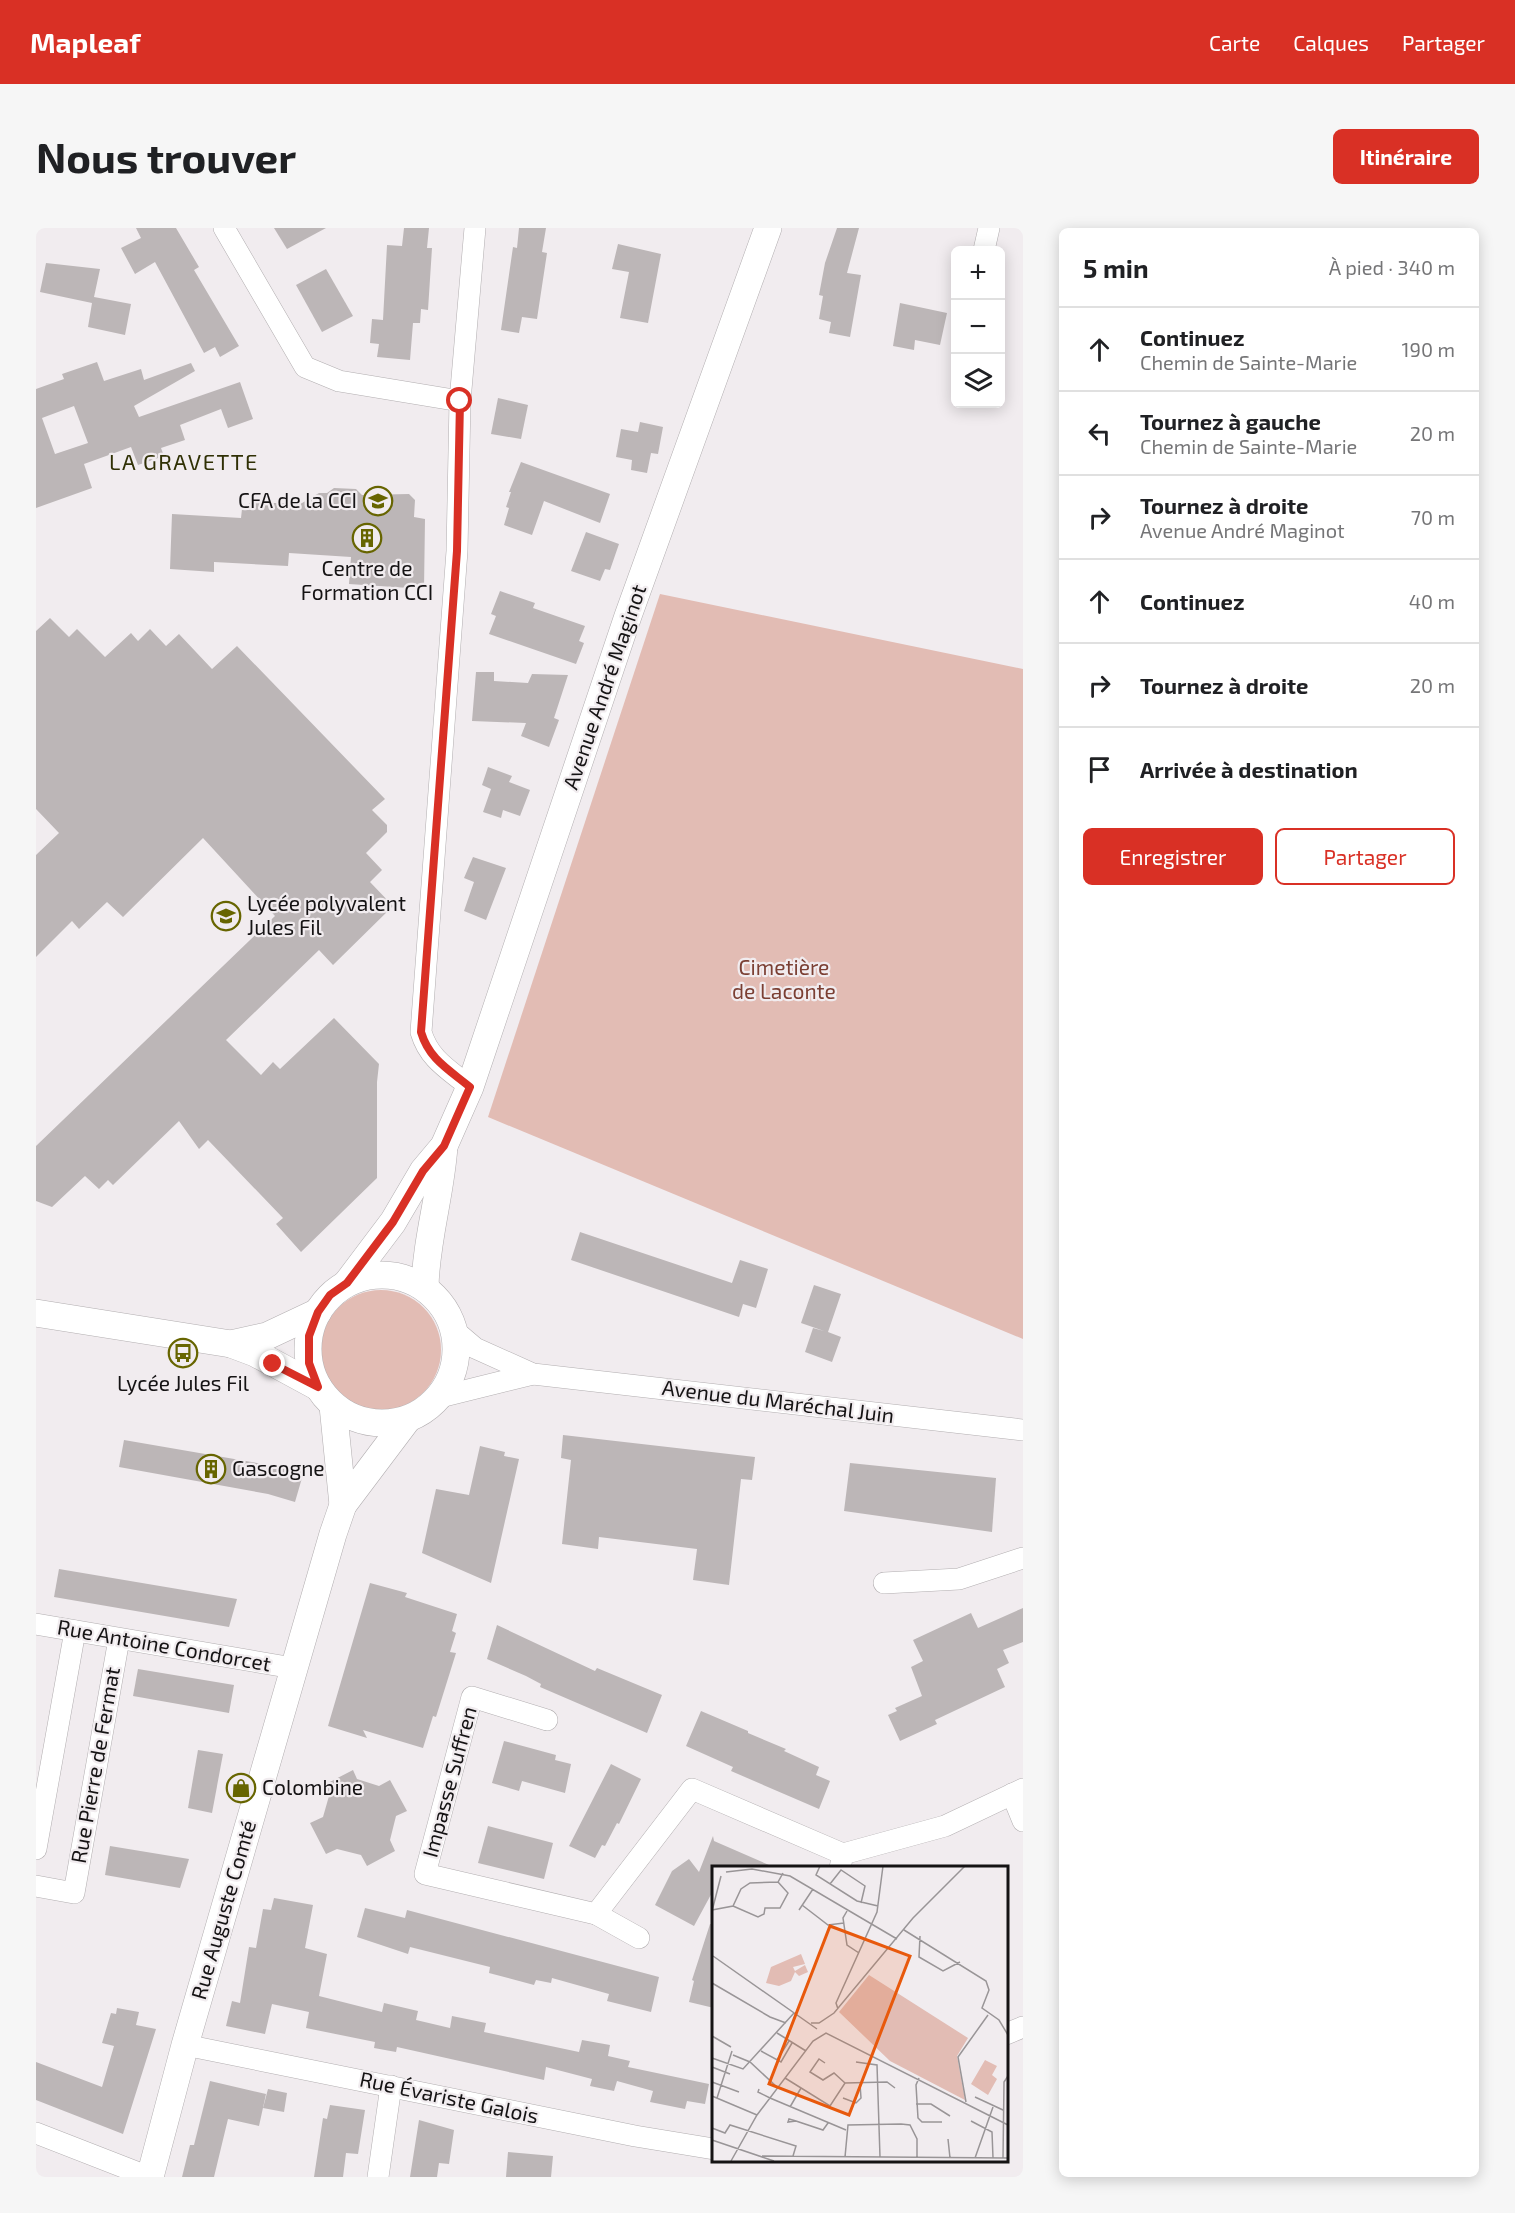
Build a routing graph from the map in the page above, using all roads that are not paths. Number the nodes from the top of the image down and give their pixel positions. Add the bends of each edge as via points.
1 (224, 228) edge
2 (475, 228) edge
3 (768, 228) edge
4 (988, 228) edge
5 (985, 246) edge
6 (460, 401) junction
7 (470, 1087) junction
8 (444, 1146) junction
9 (347, 1283) junction
10 (425, 1287) junction
11 (318, 1312) junction
12 (36, 1314) edge
13 (455, 1331) junction
14 (231, 1344) junction
15 (533, 1374) junction
16 (326, 1396) junction
17 (440, 1397) junction
18 (407, 1420) junction
19 (1023, 1430) edge
20 (343, 1505) junction
21 (1023, 1558) edge
22 (884, 1583) dead end
23 (36, 1624) edge
24 (75, 1631) junction
25 (119, 1638) junction
26 (293, 1668) junction
27 (547, 1720) dead end
28 (1017, 1792) edge
29 (1023, 1821) edge
30 (36, 1849) edge
31 (842, 1861) edge
32 (36, 1886) edge
33 (596, 1914) junction
34 (639, 1938) dead end
35 (1023, 2027) edge
36 (1008, 2033) edge
37 (185, 2044) junction
38 (391, 2086) junction
39 (36, 2133) edge
40 (712, 2149) edge
41 (150, 2177) edge
42 (378, 2177) edge

1 - 6 street via 305,367 339,381
2 - 6 street
3 - 7 street, Avenue André Maginot via 628,616
4 - 5 street
6 - 7 street via 457,551 421,1032 426,1049
7 - 8 street, Avenue André Maginot
8 - 9 street, Avenue André Maginot
8 - 10 street, Avenue André Maginot
9 - 10 street via 373,1275 400,1276
9 - 11 street via 330,1295
10 - 13 street via 444,1307
11 - 14 street via 267,1336
11 - 16 street via 309,1336 309,1363
12 - 14 street
13 - 15 street, Avenue du Maréchal Juin via 475,1348
13 - 17 street via 455,1366
14 - 16 street via 255,1353
15 - 17 street, Avenue du Maréchal Juin
15 - 19 street, Avenue du Maréchal Juin
16 - 18 street via 356,1419 381,1424
16 - 20 street, Rue Auguste Comté
17 - 18 street
18 - 20 street, Rue Auguste Comté
20 - 26 street, Rue Auguste Comté
21 - 22 street via 959,1579
23 - 24 street, Rue Antoine Condorcet
24 - 25 street, Rue Antoine Condorcet
24 - 30 street
25 - 26 street, Rue Antoine Condorcet
25 - 32 street, Rue Pierre de Fermat via 74,1893
26 - 37 street, Rue Auguste Comté
27 - 33 street, Impasse Suffren via 472,1697 425,1874
28 - 29 street
28 - 31 street via 945,1826
31 - 33 street via 692,1789
33 - 34 street, Impasse Suffren
35 - 36 street
37 - 38 street, Rue Évariste Galois
37 - 41 street, Rue Auguste Comté
38 - 40 street, Rue Évariste Galois
38 - 42 street
39 - 41 street

